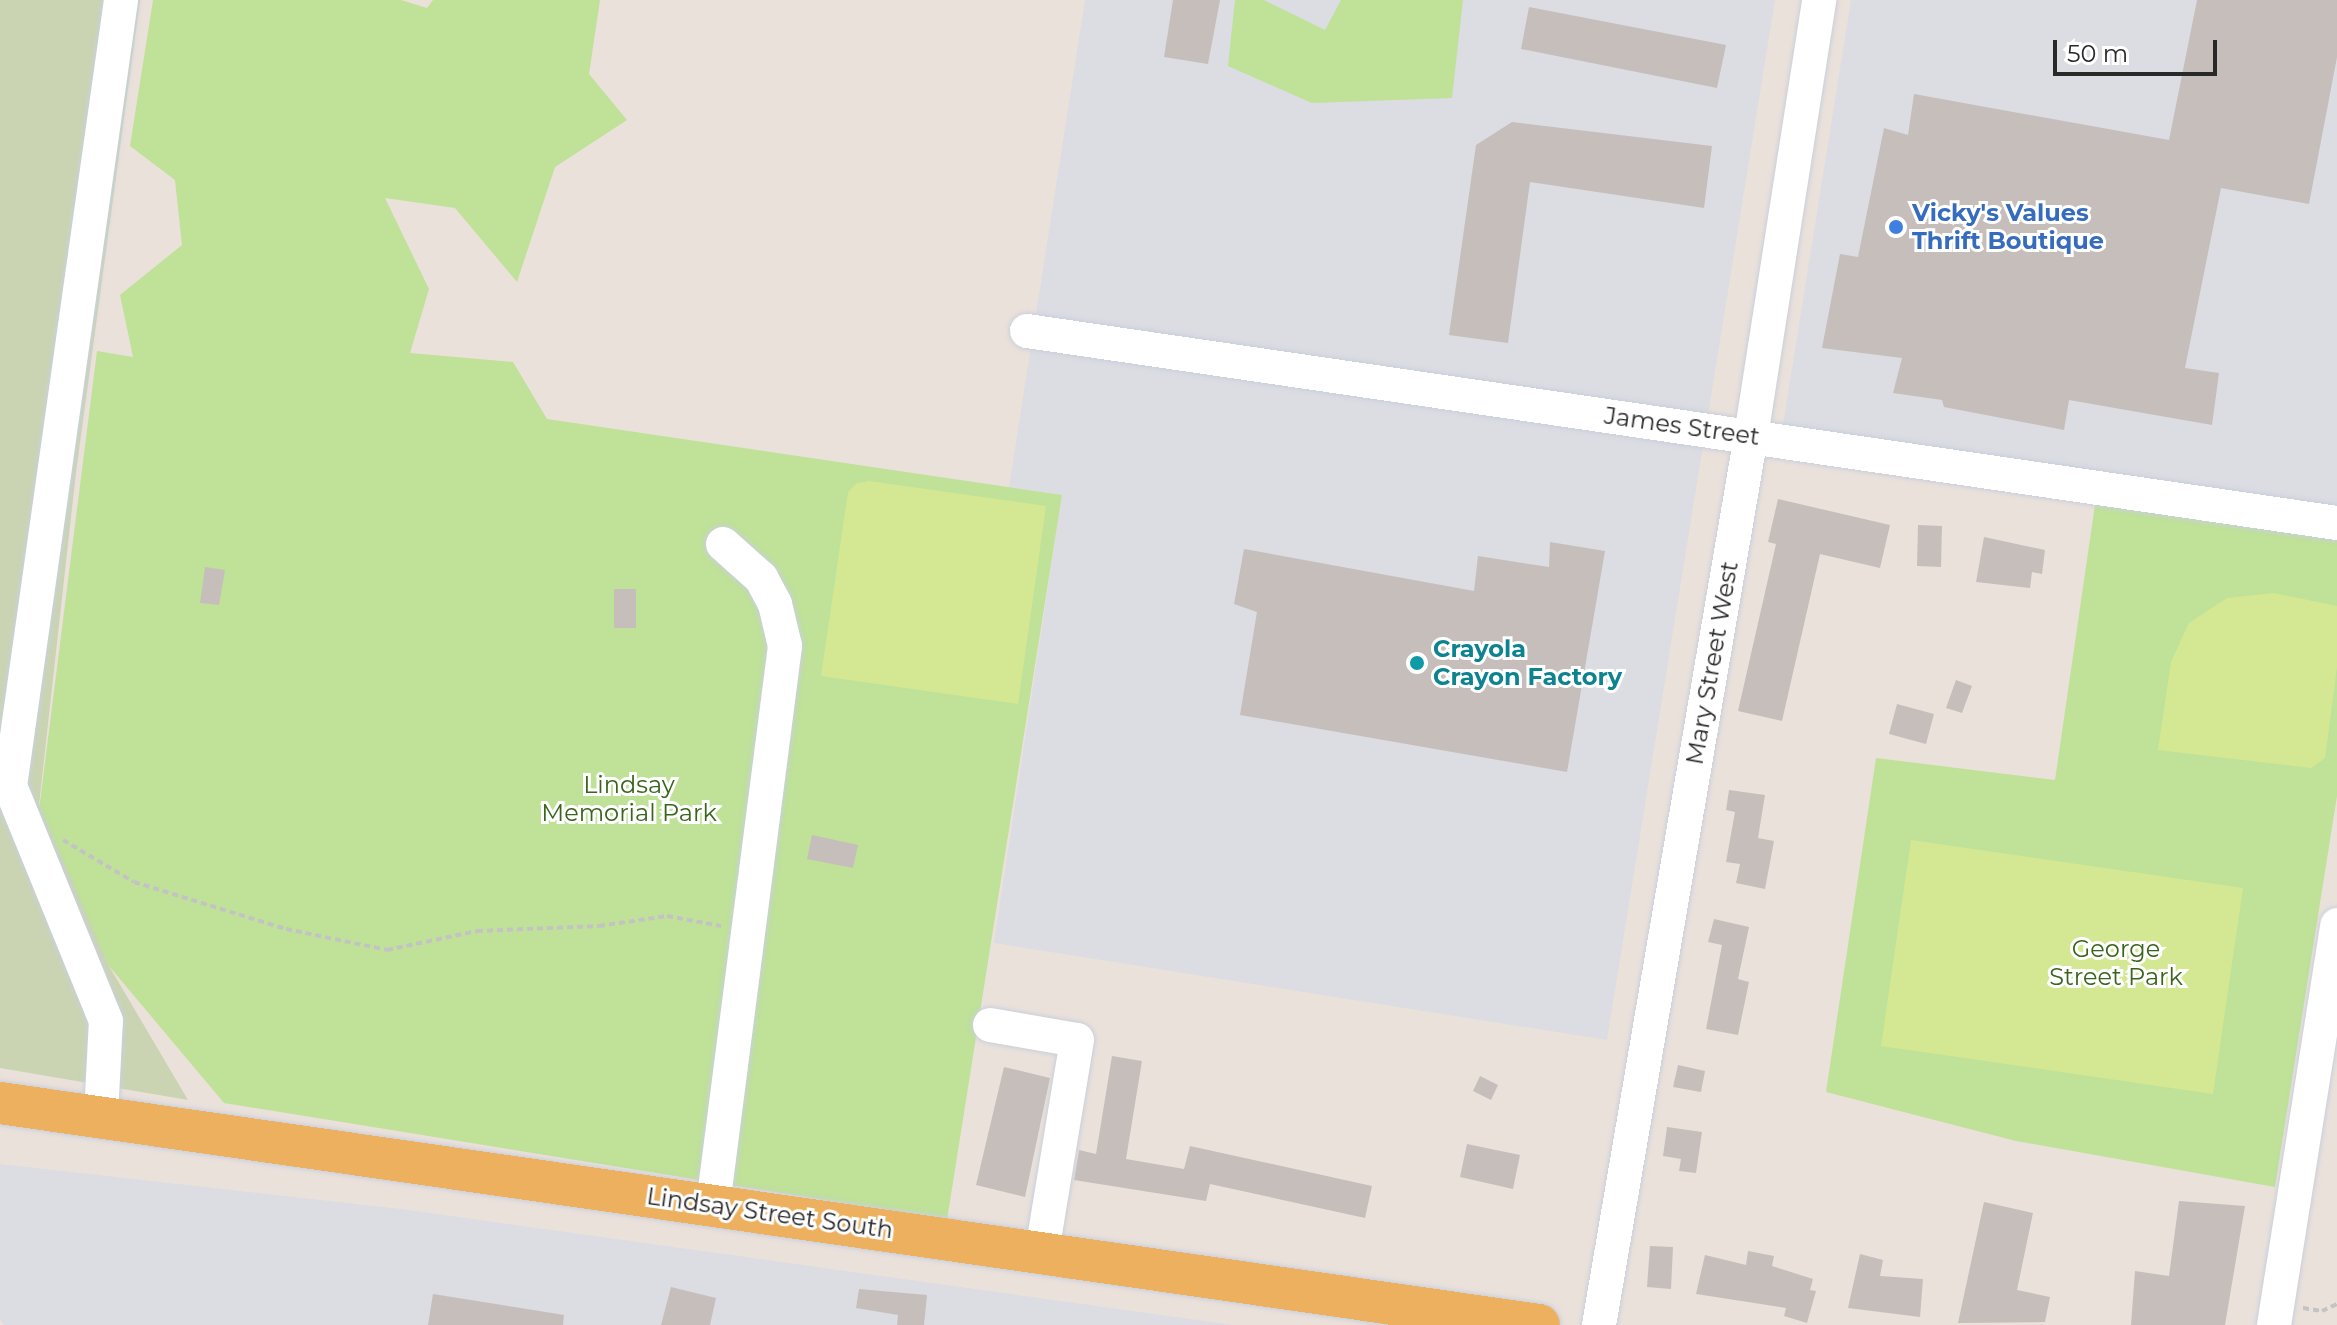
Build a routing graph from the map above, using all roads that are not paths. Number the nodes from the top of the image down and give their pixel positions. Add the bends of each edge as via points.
1 (121, 0) edge
2 (1819, 0) edge
3 (1027, 331) dead end
4 (1751, 436) junction
5 (2337, 523) edge
6 (723, 544) dead end
7 (2337, 925) edge
8 (990, 1025) dead end
9 (0, 1103) edge
10 (101, 1115) junction
11 (713, 1205) junction
12 (1042, 1252) junction
13 (2276, 1315) edge
14 (1539, 1325) edge
15 (1599, 1325) edge

1 - 10 street via 10,786 106,1021
2 - 4 street, Mary Street West
3 - 4 street, James Street
4 - 5 street, James Street
4 - 15 street, Mary Street West
6 - 11 street via 761,578 775,604 785,646
7 - 13 street
8 - 12 street via 1077,1040
9 - 10 main road, Lindsay Street South
10 - 11 main road, Lindsay Street South
11 - 12 main road, Lindsay Street South
12 - 14 main road, Lindsay Street South

